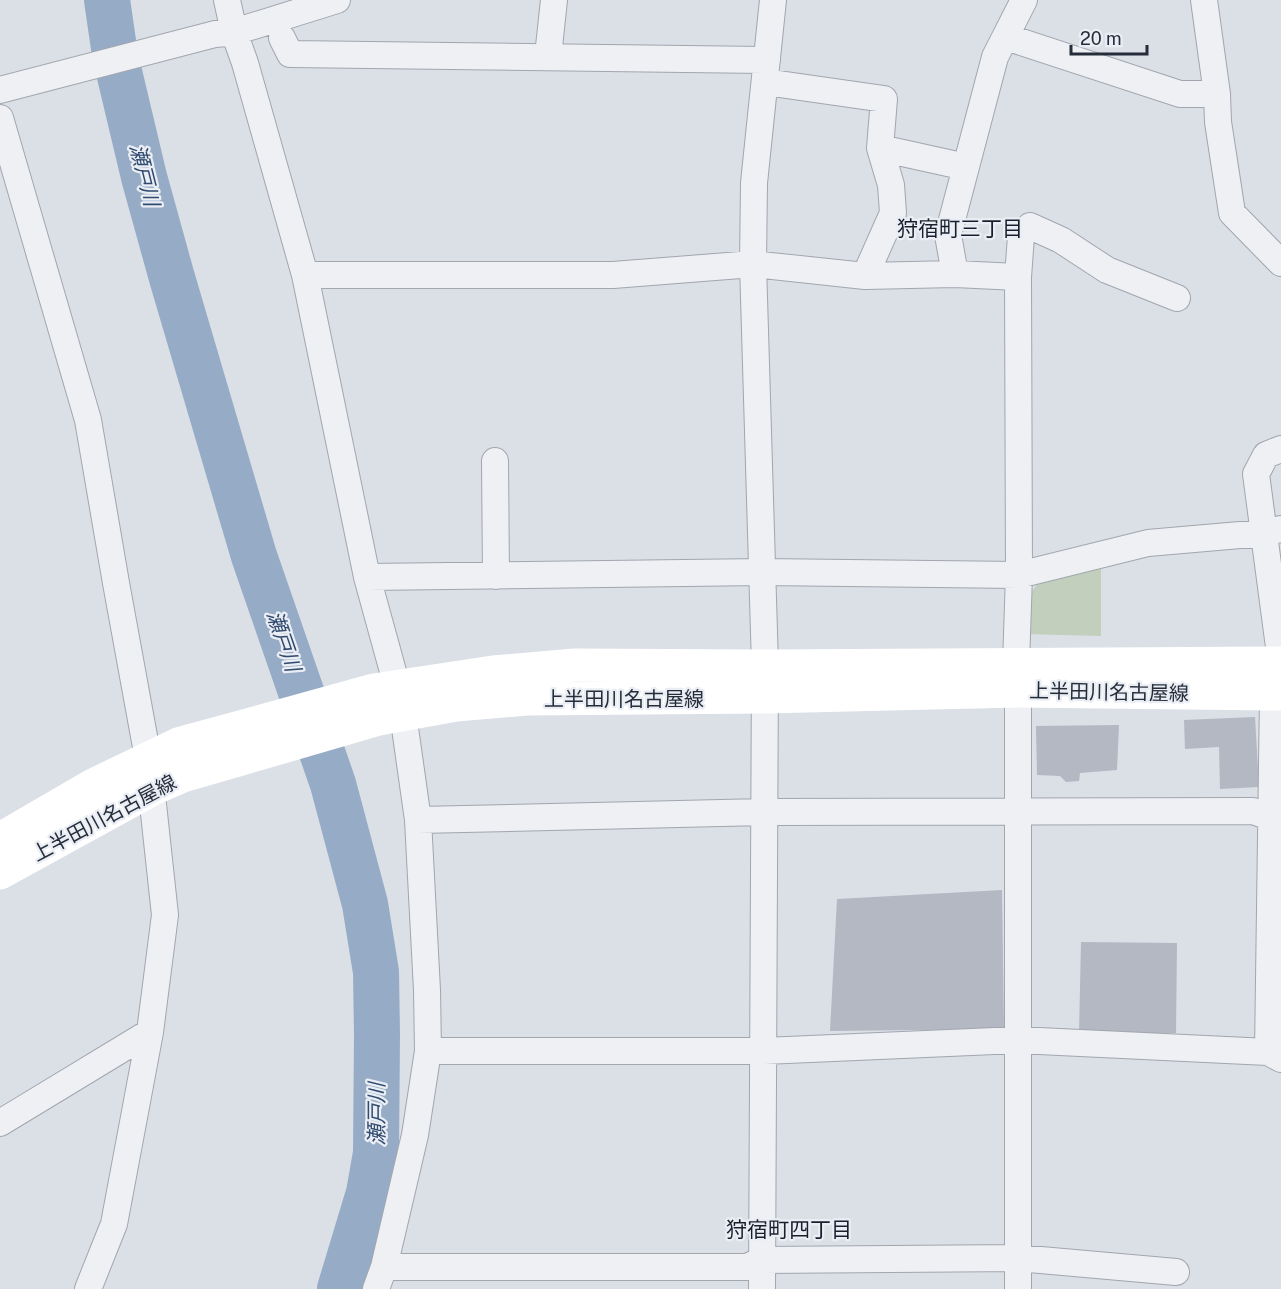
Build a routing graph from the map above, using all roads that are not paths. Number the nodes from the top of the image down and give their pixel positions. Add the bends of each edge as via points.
1 (227, 0) edge
2 (337, 0) edge
3 (554, 0) edge
4 (773, 0) edge
5 (1024, 0) edge
6 (1204, 0) edge
7 (224, 33) junction
8 (1006, 37) junction
9 (282, 38) dead end
10 (548, 56) junction
11 (766, 71) junction
12 (9, 88) edge
13 (1217, 94) junction
14 (0, 118) edge
15 (880, 148) junction
16 (966, 167) junction
17 (1281, 263) edge
18 (753, 264) junction
19 (955, 274) junction
20 (305, 275) junction
21 (865, 276) junction
22 (1018, 277) junction
23 (1177, 298) dead end
24 (1281, 449) edge
25 (495, 461) dead end
26 (1272, 531) edge
27 (763, 572) junction
28 (1019, 575) junction
29 (496, 576) junction
30 (367, 577) junction
31 (1017, 678) junction
32 (1279, 678) edge
33 (765, 682) junction
34 (388, 702) junction
35 (148, 758) junction
36 (152, 790) junction
37 (1018, 811) junction
38 (766, 812) junction
39 (1276, 818) edge
40 (418, 820) junction
41 (0, 840) edge
42 (0, 873) edge
43 (150, 1032) junction
44 (1018, 1040) junction
45 (428, 1051) junction
46 (764, 1051) junction
47 (1274, 1056) edge
48 (0, 1123) edge
49 (1018, 1258) junction
50 (762, 1260) junction
51 (1176, 1272) dead end
52 (380, 1278) edge
53 (88, 1289) edge
54 (762, 1289) edge
55 (1018, 1289) edge

1 - 7 street
2 - 7 street
3 - 10 street
4 - 11 street
5 - 8 street
6 - 13 street
7 - 12 street
7 - 20 street via 245,63
8 - 13 street via 1180,94
8 - 16 street via 995,57
9 - 10 street via 290,54
10 - 11 street
11 - 15 street via 884,99
11 - 18 street via 754,183
13 - 17 street via 1232,213
14 - 35 street via 88,420
15 - 16 street
15 - 21 street via 891,185 893,213
16 - 19 street via 948,235
18 - 20 street via 613,275
18 - 21 street
18 - 27 street
19 - 21 street
19 - 22 street
20 - 30 street
22 - 23 street via 1021,236 1030,226 1107,270
22 - 28 street
24 - 26 street via 1266,455 1256,474
25 - 29 street
26 - 28 street via 1148,543
26 - 32 street
27 - 28 street
27 - 29 street
27 - 33 street
28 - 31 street
29 - 30 street
30 - 34 street
31 - 32 main road, 上半田川名古屋線
31 - 33 main road, 上半田川名古屋線
31 - 37 street
32 - 39 street
33 - 34 main road, 上半田川名古屋線 via 456,705
33 - 38 street
34 - 35 main road, 上半田川名古屋線 via 178,744
34 - 36 main road, 上半田川名古屋線
34 - 40 street
35 - 36 street
35 - 41 main road, 上半田川名古屋線 via 93,785
36 - 42 main road, 上半田川名古屋線
36 - 43 street via 165,915
37 - 38 street
37 - 39 street via 1253,811
37 - 44 street
38 - 40 street
38 - 46 street
39 - 47 street
40 - 45 street
43 - 48 street
43 - 53 street via 114,1224
44 - 46 street
44 - 47 street
44 - 49 street
45 - 46 street
45 - 52 street via 415,1135
46 - 50 street
49 - 50 street
49 - 51 street
49 - 55 street
50 - 52 street via 747,1267
50 - 54 street

